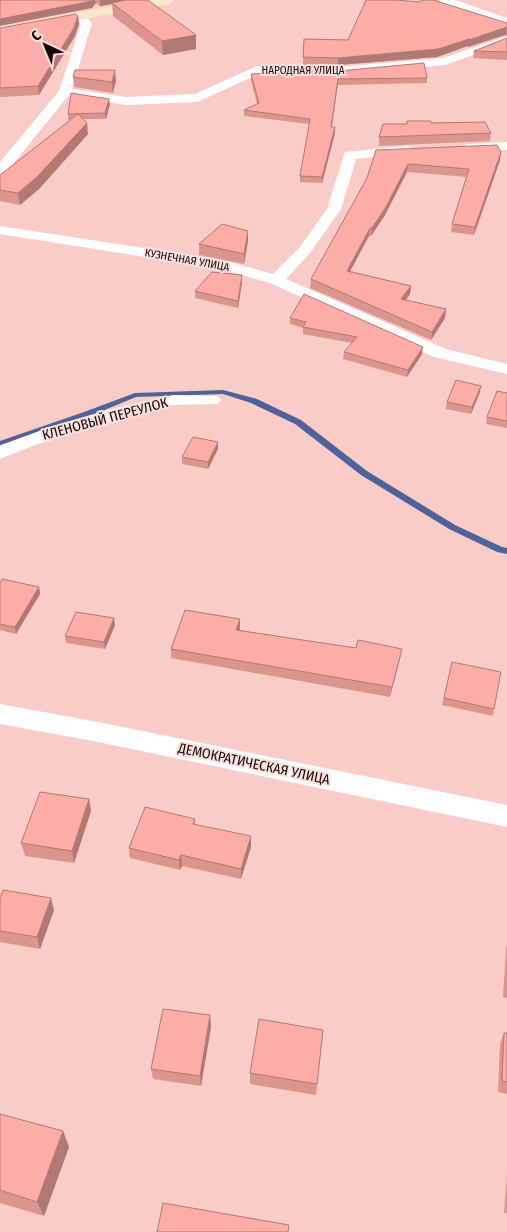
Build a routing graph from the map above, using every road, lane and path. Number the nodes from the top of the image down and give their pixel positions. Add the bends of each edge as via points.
1 (170, 0) edge
2 (445, 0) edge
3 (79, 16) junction
4 (507, 22) edge
5 (0, 30) edge
6 (507, 39) edge
7 (65, 92) junction
8 (507, 146) edge
9 (450, 148) edge
10 (422, 150) edge
11 (0, 171) edge
12 (0, 230) edge
13 (276, 280) junction
14 (507, 369) edge
15 (212, 400) dead end
16 (0, 453) edge
17 (0, 714) edge
18 (507, 816) edge

1 - 3 street
2 - 4 street
3 - 5 street
3 - 7 street via 87,23
6 - 7 street, НАРОДНАЯ УЛИЦА via 445,61 338,71 256,70 197,98 126,101
7 - 11 street
8 - 9 street
10 - 13 street via 350,155 334,210 305,250
12 - 13 street, КУЗНЕЧНАЯ УЛИЦА via 222,265
13 - 14 street, КУЗНЕЧНАЯ УЛИЦА via 440,353
15 - 16 street, КЛЕНОВЫЙ ПЕРЕУЛОК via 173,400 128,410
17 - 18 street, ДЕМОКРАТИЧЕСКАЯ УЛИЦА

